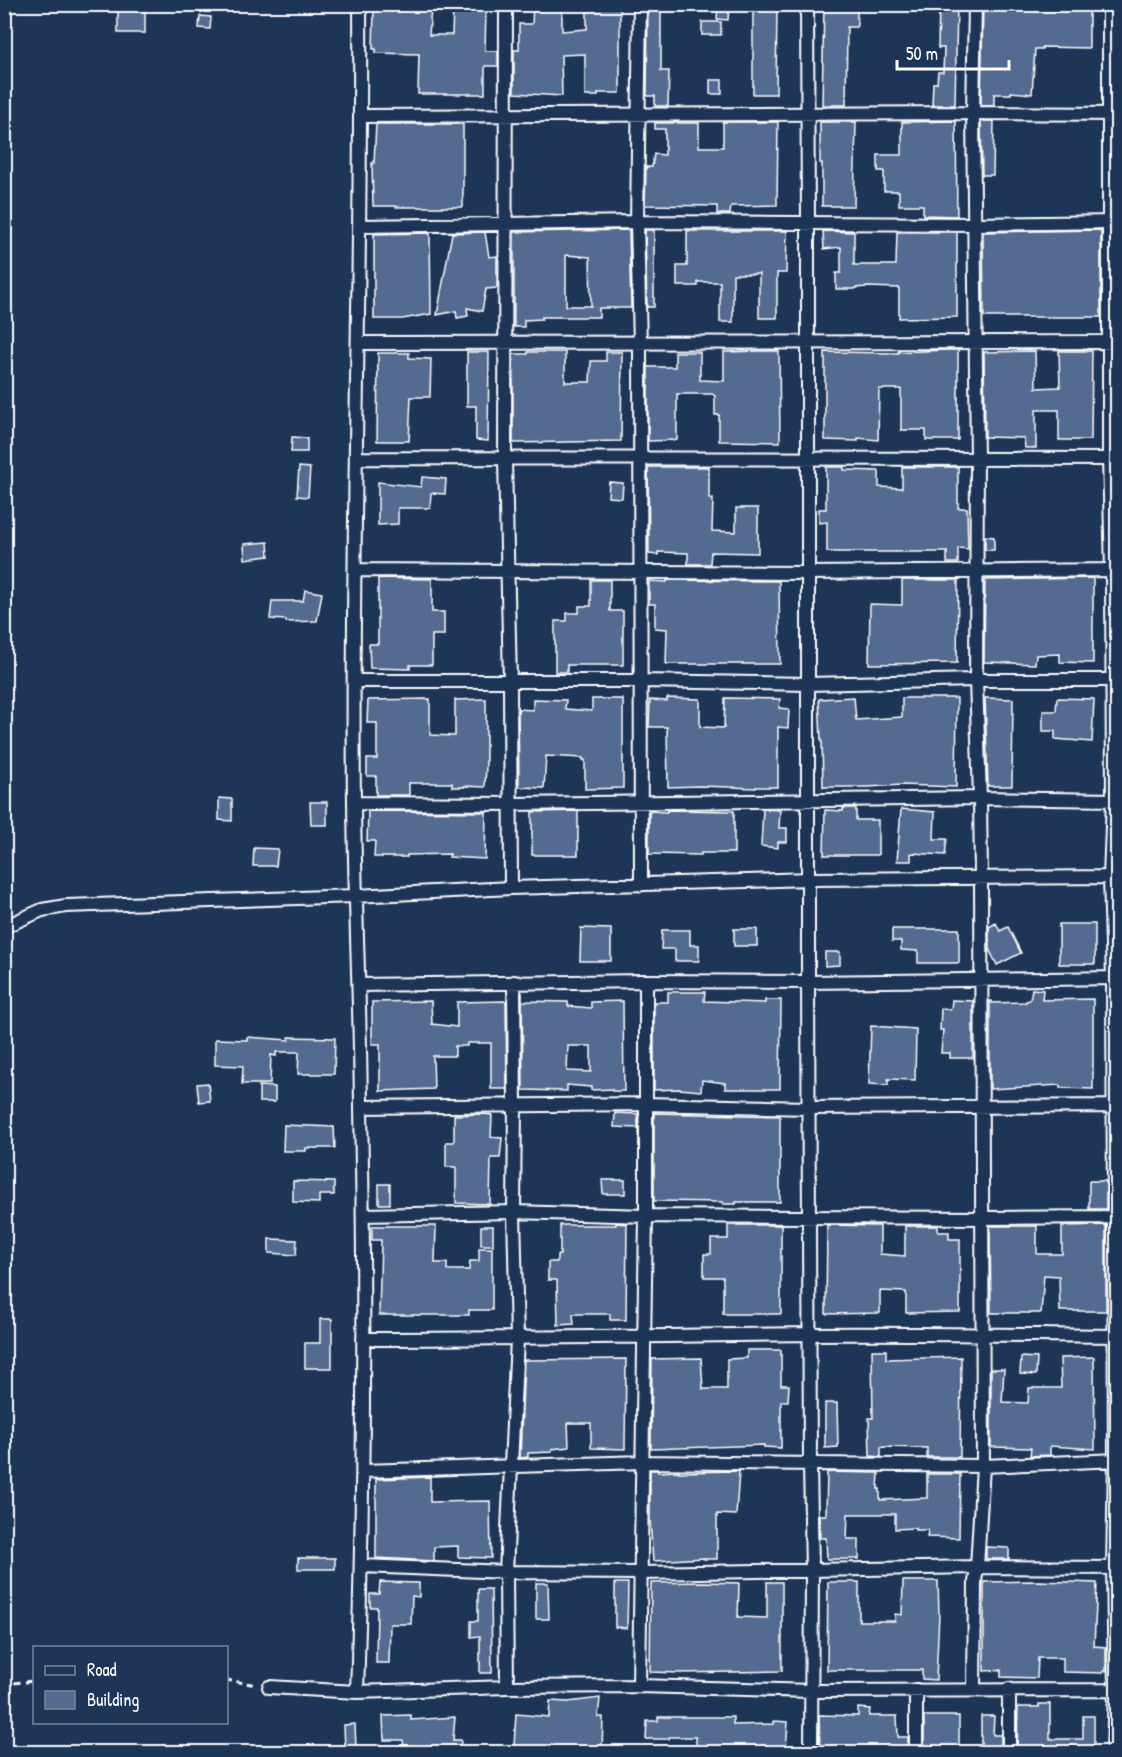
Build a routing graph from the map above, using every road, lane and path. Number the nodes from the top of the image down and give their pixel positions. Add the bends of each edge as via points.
1 (360, 4) edge
2 (506, 4) edge
3 (640, 4) edge
4 (807, 4) edge
5 (975, 4) edge
6 (1109, 4) edge
7 (973, 113) junction
8 (806, 114) junction
9 (1113, 114) edge
10 (505, 115) junction
11 (638, 115) junction
12 (361, 116) junction
13 (637, 222) junction
14 (1113, 222) edge
15 (808, 223) junction
16 (976, 224) junction
17 (506, 225) junction
18 (359, 226) junction
19 (1113, 342) edge
20 (358, 343) junction
21 (808, 343) junction
22 (506, 344) junction
23 (640, 344) junction
24 (976, 344) junction
25 (357, 458) junction
26 (977, 459) junction
27 (1113, 459) edge
28 (505, 460) junction
29 (640, 460) junction
30 (808, 460) junction
31 (355, 570) junction
32 (1115, 570) edge
33 (976, 571) junction
34 (506, 572) junction
35 (640, 573) junction
36 (807, 573) junction
37 (976, 680) junction
38 (1114, 680) edge
39 (354, 681) junction
40 (641, 681) junction
41 (510, 682) junction
42 (808, 684) junction
43 (980, 798) junction
44 (1115, 800) edge
45 (641, 802) junction
46 (807, 802) junction
47 (354, 803) junction
48 (511, 804) junction
49 (981, 877) junction
50 (1114, 877) edge
51 (809, 879) junction
52 (641, 885) junction
53 (511, 888) junction
54 (356, 896) junction
55 (4, 927) edge
56 (1115, 978) edge
57 (982, 980) junction
58 (646, 981) junction
59 (514, 982) junction
60 (808, 982) junction
61 (359, 985) junction
62 (645, 1104) junction
63 (982, 1106) junction
64 (1115, 1106) edge
65 (362, 1107) junction
66 (515, 1107) junction
67 (809, 1108) junction
68 (514, 1212) junction
69 (363, 1215) junction
70 (646, 1216) junction
71 (809, 1217) junction
72 (1115, 1217) edge
73 (982, 1218) junction
74 (809, 1334) junction
75 (982, 1334) junction
76 (643, 1336) junction
77 (1116, 1336) edge
78 (363, 1339) junction
79 (517, 1339) junction
80 (1116, 1460) edge
81 (643, 1462) junction
82 (810, 1464) junction
83 (983, 1466) junction
84 (511, 1467) junction
85 (363, 1471) junction
86 (362, 1566) junction
87 (977, 1567) junction
88 (1115, 1568) edge
89 (812, 1571) junction
90 (506, 1572) junction
91 (641, 1573) junction
92 (228, 1680) edge
93 (33, 1681) edge
94 (4, 1684) edge
95 (639, 1686) junction
96 (269, 1687) joint
97 (507, 1687) junction
98 (1010, 1689) junction
99 (916, 1690) junction
100 (974, 1690) junction
101 (1116, 1690) edge
102 (811, 1691) junction
103 (357, 1692) junction
104 (811, 1752) edge
105 (916, 1752) edge
106 (1009, 1752) edge
107 (1113, 1752) edge

1 - 12 street
2 - 10 street
3 - 11 street
4 - 8 street
5 - 7 street
6 - 9 street
7 - 8 street
7 - 9 street
7 - 16 street
8 - 11 street
8 - 15 street
9 - 14 street
10 - 11 street
10 - 12 street
10 - 17 street
11 - 13 street
12 - 18 street
13 - 15 street
13 - 17 street
13 - 23 street
14 - 16 street
14 - 19 street
15 - 16 street
15 - 21 street
16 - 24 street
17 - 18 street
17 - 22 street
18 - 20 street
19 - 24 street
19 - 27 street
20 - 22 street
20 - 25 street
21 - 23 street
21 - 24 street
21 - 30 street
22 - 23 street
22 - 28 street
23 - 29 street
24 - 26 street
25 - 28 street
25 - 31 street
26 - 27 street
26 - 30 street
26 - 33 street
27 - 32 street
28 - 29 street
28 - 34 street
29 - 30 street
29 - 35 street
30 - 36 street
31 - 34 street
31 - 39 street
32 - 33 street
32 - 38 street
33 - 36 street
33 - 37 street
34 - 35 street
34 - 41 street
35 - 36 street
35 - 40 street
36 - 42 street
37 - 38 street
37 - 42 street
37 - 43 street
38 - 44 street
39 - 41 street
39 - 47 street
40 - 41 street
40 - 42 street
40 - 45 street
41 - 48 street
42 - 46 street
43 - 44 street
43 - 46 street
43 - 49 street
44 - 50 street
45 - 46 street
45 - 48 street
45 - 52 street
46 - 51 street
47 - 48 street
47 - 54 street
48 - 53 street
49 - 50 street
49 - 51 street
49 - 57 street
50 - 56 street
51 - 52 street
51 - 60 street
52 - 53 street
53 - 54 street
54 - 55 street via 66,906 42,910
54 - 61 street
56 - 57 street
56 - 64 street
57 - 60 street
57 - 63 street
58 - 59 street
58 - 60 street
58 - 62 street
59 - 61 street
59 - 66 street
60 - 67 street
61 - 65 street
62 - 66 street
62 - 67 street
62 - 70 street
63 - 64 street
63 - 67 street
63 - 73 street
64 - 72 street
65 - 66 street
65 - 69 street
66 - 68 street
67 - 71 street
68 - 69 street
68 - 70 street
68 - 79 street
69 - 78 street
70 - 71 street
70 - 76 street
71 - 73 street
71 - 74 street
72 - 73 street
72 - 77 street
73 - 75 street
74 - 75 street
74 - 76 street
74 - 82 street
75 - 77 street
75 - 83 street
76 - 79 street
76 - 81 street
77 - 80 street
78 - 79 street
78 - 85 street
79 - 84 street
80 - 83 street
80 - 88 street
81 - 82 street
81 - 84 street
81 - 91 street
82 - 83 street
82 - 89 street
83 - 87 street
84 - 85 street
84 - 90 street
85 - 86 street
86 - 90 street
86 - 103 street
87 - 88 street
87 - 89 street
87 - 100 street
88 - 101 street
89 - 91 street
89 - 102 street
90 - 91 street
90 - 97 street
91 - 95 street
92 - 96 path
93 - 94 path
95 - 97 street
95 - 102 street
96 - 103 street
97 - 103 street
98 - 100 street
98 - 101 street
98 - 106 street
99 - 100 street
99 - 102 street
99 - 105 street
101 - 107 street
102 - 104 street

